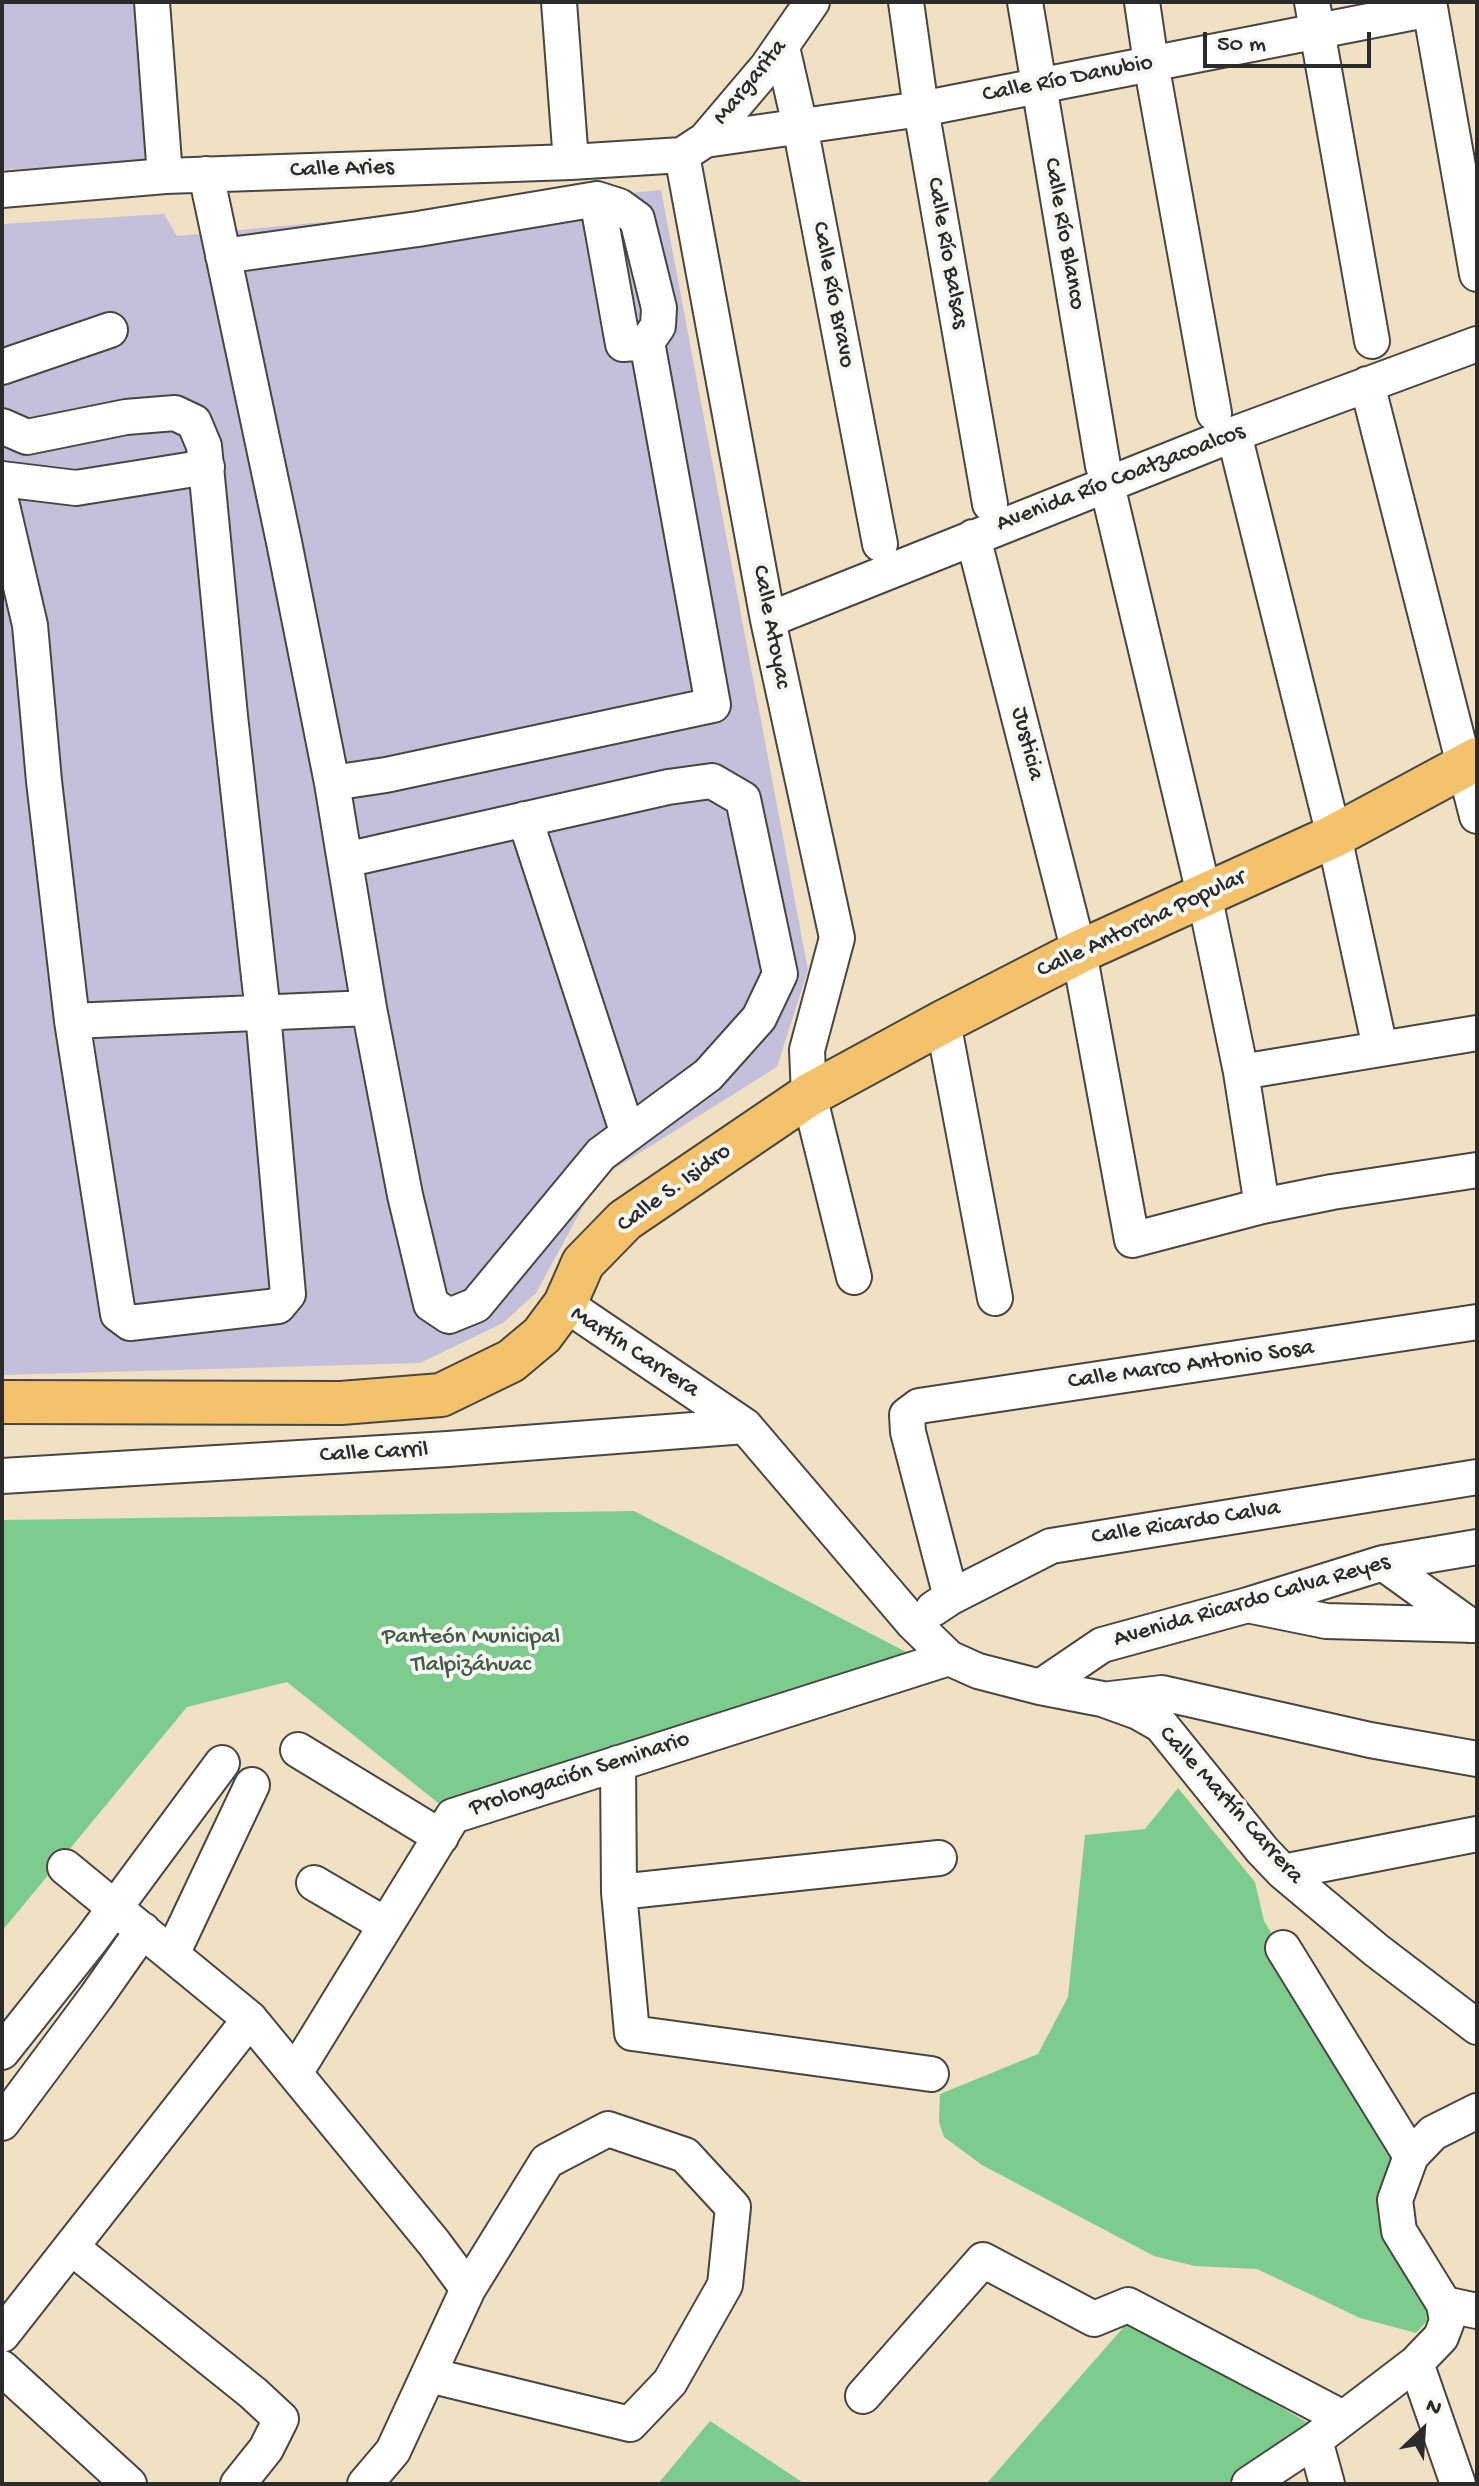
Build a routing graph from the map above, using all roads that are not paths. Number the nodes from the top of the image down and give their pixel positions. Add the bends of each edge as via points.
1 (152, 2) edge
2 (559, 2) edge
3 (812, 2) edge
4 (906, 2) edge
5 (1025, 2) edge
6 (1142, 2) edge
7 (1430, 5) edge
8 (1315, 16) edge
9 (782, 47) junction
10 (1151, 63) junction
11 (1038, 86) junction
12 (921, 109) junction
13 (800, 126) junction
14 (693, 148) junction
15 (571, 162) junction
16 (206, 174) junction
17 (165, 176) junction
18 (2, 190) edge
19 (223, 256) junction
20 (1477, 274) edge
21 (110, 330) dead end
22 (1372, 341) dead end
23 (1477, 344) edge
24 (2, 367) edge
25 (1367, 384) junction
26 (1224, 423) junction
27 (2, 426) edge
28 (207, 467) junction
29 (1105, 476) junction
30 (2, 479) edge
31 (990, 504) dead end
32 (2, 505) edge
33 (973, 537) junction
34 (880, 544) dead end
35 (768, 620) junction
36 (1471, 762) edge
37 (332, 783) junction
38 (1477, 816) edge
39 (525, 819) junction
40 (1334, 836) junction
41 (345, 860) junction
42 (1204, 894) junction
43 (1079, 952) junction
44 (369, 1008) junction
45 (263, 1013) junction
46 (72, 1021) junction
47 (943, 1022) junction
48 (1477, 1033) edge
49 (1380, 1048) junction
50 (1241, 1072) junction
51 (809, 1095) junction
52 (628, 1134) junction
53 (1477, 1170) edge
54 (1262, 1206) junction
55 (854, 1277) dead end
56 (995, 1298) dead end
57 (565, 1304) junction
58 (1477, 1322) edge
59 (2, 1402) edge
60 (745, 1426) junction
61 (2, 1476) edge
62 (1477, 1477) edge
63 (1477, 1547) edge
64 (1383, 1563) junction
65 (951, 1597) junction
66 (1248, 1605) junction
67 (913, 1623) junction
68 (1473, 1625) edge
69 (949, 1658) junction
70 (1040, 1687) junction
71 (1102, 1699) junction
72 (298, 1750) dead end
73 (1477, 1759) edge
74 (222, 1763) dead end
75 (618, 1763) junction
76 (252, 1785) dead end
77 (1477, 1834) edge
78 (441, 1837) junction
79 (939, 1858) dead end
80 (65, 1867) dead end
81 (1283, 1872) junction
82 (314, 1883) dead end
83 (619, 1892) junction
84 (115, 1906) junction
85 (386, 1925) junction
86 (143, 1930) junction
87 (1283, 1948) dead end
88 (172, 1954) junction
89 (64, 1974) junction
90 (96, 1997) junction
91 (250, 2019) junction
92 (1477, 2027) edge
93 (2, 2052) edge
94 (295, 2073) junction
95 (931, 2074) dead end
96 (13, 2083) edge
97 (1477, 2111) edge
98 (2, 2123) edge
99 (1411, 2156) junction
100 (71, 2247) junction
101 (468, 2289) junction
102 (1461, 2307) edge
103 (2, 2335) edge
104 (1416, 2363) junction
105 (4, 2373) edge
106 (429, 2375) junction
107 (863, 2396) dead end
108 (1343, 2418) junction
109 (1315, 2440) junction
110 (129, 2484) edge
111 (238, 2484) edge
112 (365, 2484) edge
113 (1249, 2484) edge
114 (1327, 2484) edge
115 (1458, 2484) edge

1 - 17 street
2 - 15 street
3 - 9 street, Margarita
4 - 12 street, Calle Río Balsas
5 - 11 street, Calle Río Blanco
6 - 10 street
7 - 8 street, Calle Río Danubio
7 - 20 street
8 - 10 street, Calle Río Danubio
8 - 22 street
9 - 13 street, Calle Río Bravo
9 - 14 street, Margarita
10 - 11 street, Calle Río Danubio
10 - 26 street
11 - 12 street, Calle Río Danubio
11 - 29 street, Calle Río Blanco
12 - 13 street, Calle Río Danubio
12 - 31 street, Calle Río Balsas
13 - 14 street, Calle Río Danubio
13 - 34 street, Calle Río Bravo
14 - 15 street, Calle Aries
14 - 35 street, Calle Atoyac
15 - 16 street, Calle Aries
16 - 17 street, Calle Aries
16 - 19 street
17 - 18 street, Calle Aries
19 - 37 street
19 - 37 street via 597,199 637,219 659,308 658,326 647,342 713,705
21 - 24 street
23 - 25 street, Avenida Río Coatzacoalcos
25 - 26 street, Avenida Río Coatzacoalcos
25 - 36 street
26 - 29 street, Avenida Río Coatzacoalcos
26 - 40 street
27 - 28 street via 27,437 175,413 194,422
28 - 30 street via 76,488
28 - 45 street
29 - 33 street, Avenida Río Coatzacoalcos
29 - 42 street, Calle Río Blanco
32 - 46 street via 30,625
33 - 35 street, Avenida Río Coatzacoalcos
33 - 43 street, Justicia
35 - 51 street, Calle Atoyac via 837,938 807,1050
36 - 38 street
36 - 40 main road, Calle Antorcha Popular
37 - 41 street
39 - 41 street
39 - 52 street
39 - 52 street via 712,781 743,799 780,974 759,1018 708,1075
40 - 42 main road, Calle Antorcha Popular
40 - 49 street
41 - 44 street
42 - 43 main road, Calle Antorcha Popular
42 - 50 street, Calle Río Blanco
43 - 47 main road, Calle Antorcha Popular
43 - 54 street, Justicia via 1132,1240
44 - 45 street
44 - 52 street via 431,1304 449,1316 476,1305 601,1154
45 - 46 street
45 - 46 street via 288,1294 278,1306 130,1323 118,1314
47 - 51 main road, Calle Antorcha Popular
47 - 56 street
48 - 49 street
49 - 50 street
50 - 54 street, Calle Río Blanco
51 - 55 street, Calle Atoyac
51 - 57 main road, Calle S. Isidro via 625,1220 583,1263
53 - 54 street
57 - 59 main road, Martín Carrera via 542,1335 511,1361 441,1395 341,1403
57 - 60 street, Martín Carrera
58 - 65 street, Calle Marco Antonio Sosa via 919,1406 907,1415 908,1432
60 - 61 street, Calle Carril
60 - 67 street, Martín Carrera
62 - 65 street, Calle Ricardo Calva via 1051,1546
63 - 64 street, Avenida Ricardo Calva Reyes
64 - 66 street, Avenida Ricardo Calva Reyes
64 - 68 street
65 - 67 street, Calle Ricardo Calva
66 - 68 street via 1326,1621
66 - 70 street, Avenida Ricardo Calva Reyes via 1102,1645
67 - 69 street, Calle Martín Carrera
69 - 70 street, Calle Martín Carrera
69 - 75 street, Prolongación Seminario
70 - 71 street, Calle Martín Carrera
71 - 73 street via 1162,1693
71 - 81 street, Calle Martín Carrera via 1161,1725
72 - 78 street
74 - 84 street
75 - 78 street, Prolongación Seminario via 453,1816
75 - 83 street
76 - 88 street
77 - 81 street
78 - 85 street, Prolongación Seminario
79 - 83 street
80 - 84 street
81 - 92 street, Calle Martín Carrera
82 - 85 street
83 - 95 street via 632,2033
84 - 86 street
84 - 89 street
85 - 94 street, Prolongación Seminario
86 - 88 street
86 - 90 street
87 - 99 street
88 - 91 street
89 - 90 street
89 - 93 street
90 - 96 street
91 - 94 street
91 - 100 street
94 - 101 street
96 - 98 street
97 - 99 street via 1433,2133
99 - 102 street via 1395,2200 1399,2231
100 - 103 street
100 - 111 street via 281,2419 266,2449
101 - 106 street
101 - 106 street via 547,2161 608,2129 685,2155 733,2207 725,2285 670,2382 630,2424
102 - 104 street
104 - 108 street
104 - 115 street
105 - 110 street
106 - 112 street via 393,2451
107 - 108 street via 983,2260 1094,2319 1128,2305
108 - 109 street
109 - 113 street
109 - 114 street

